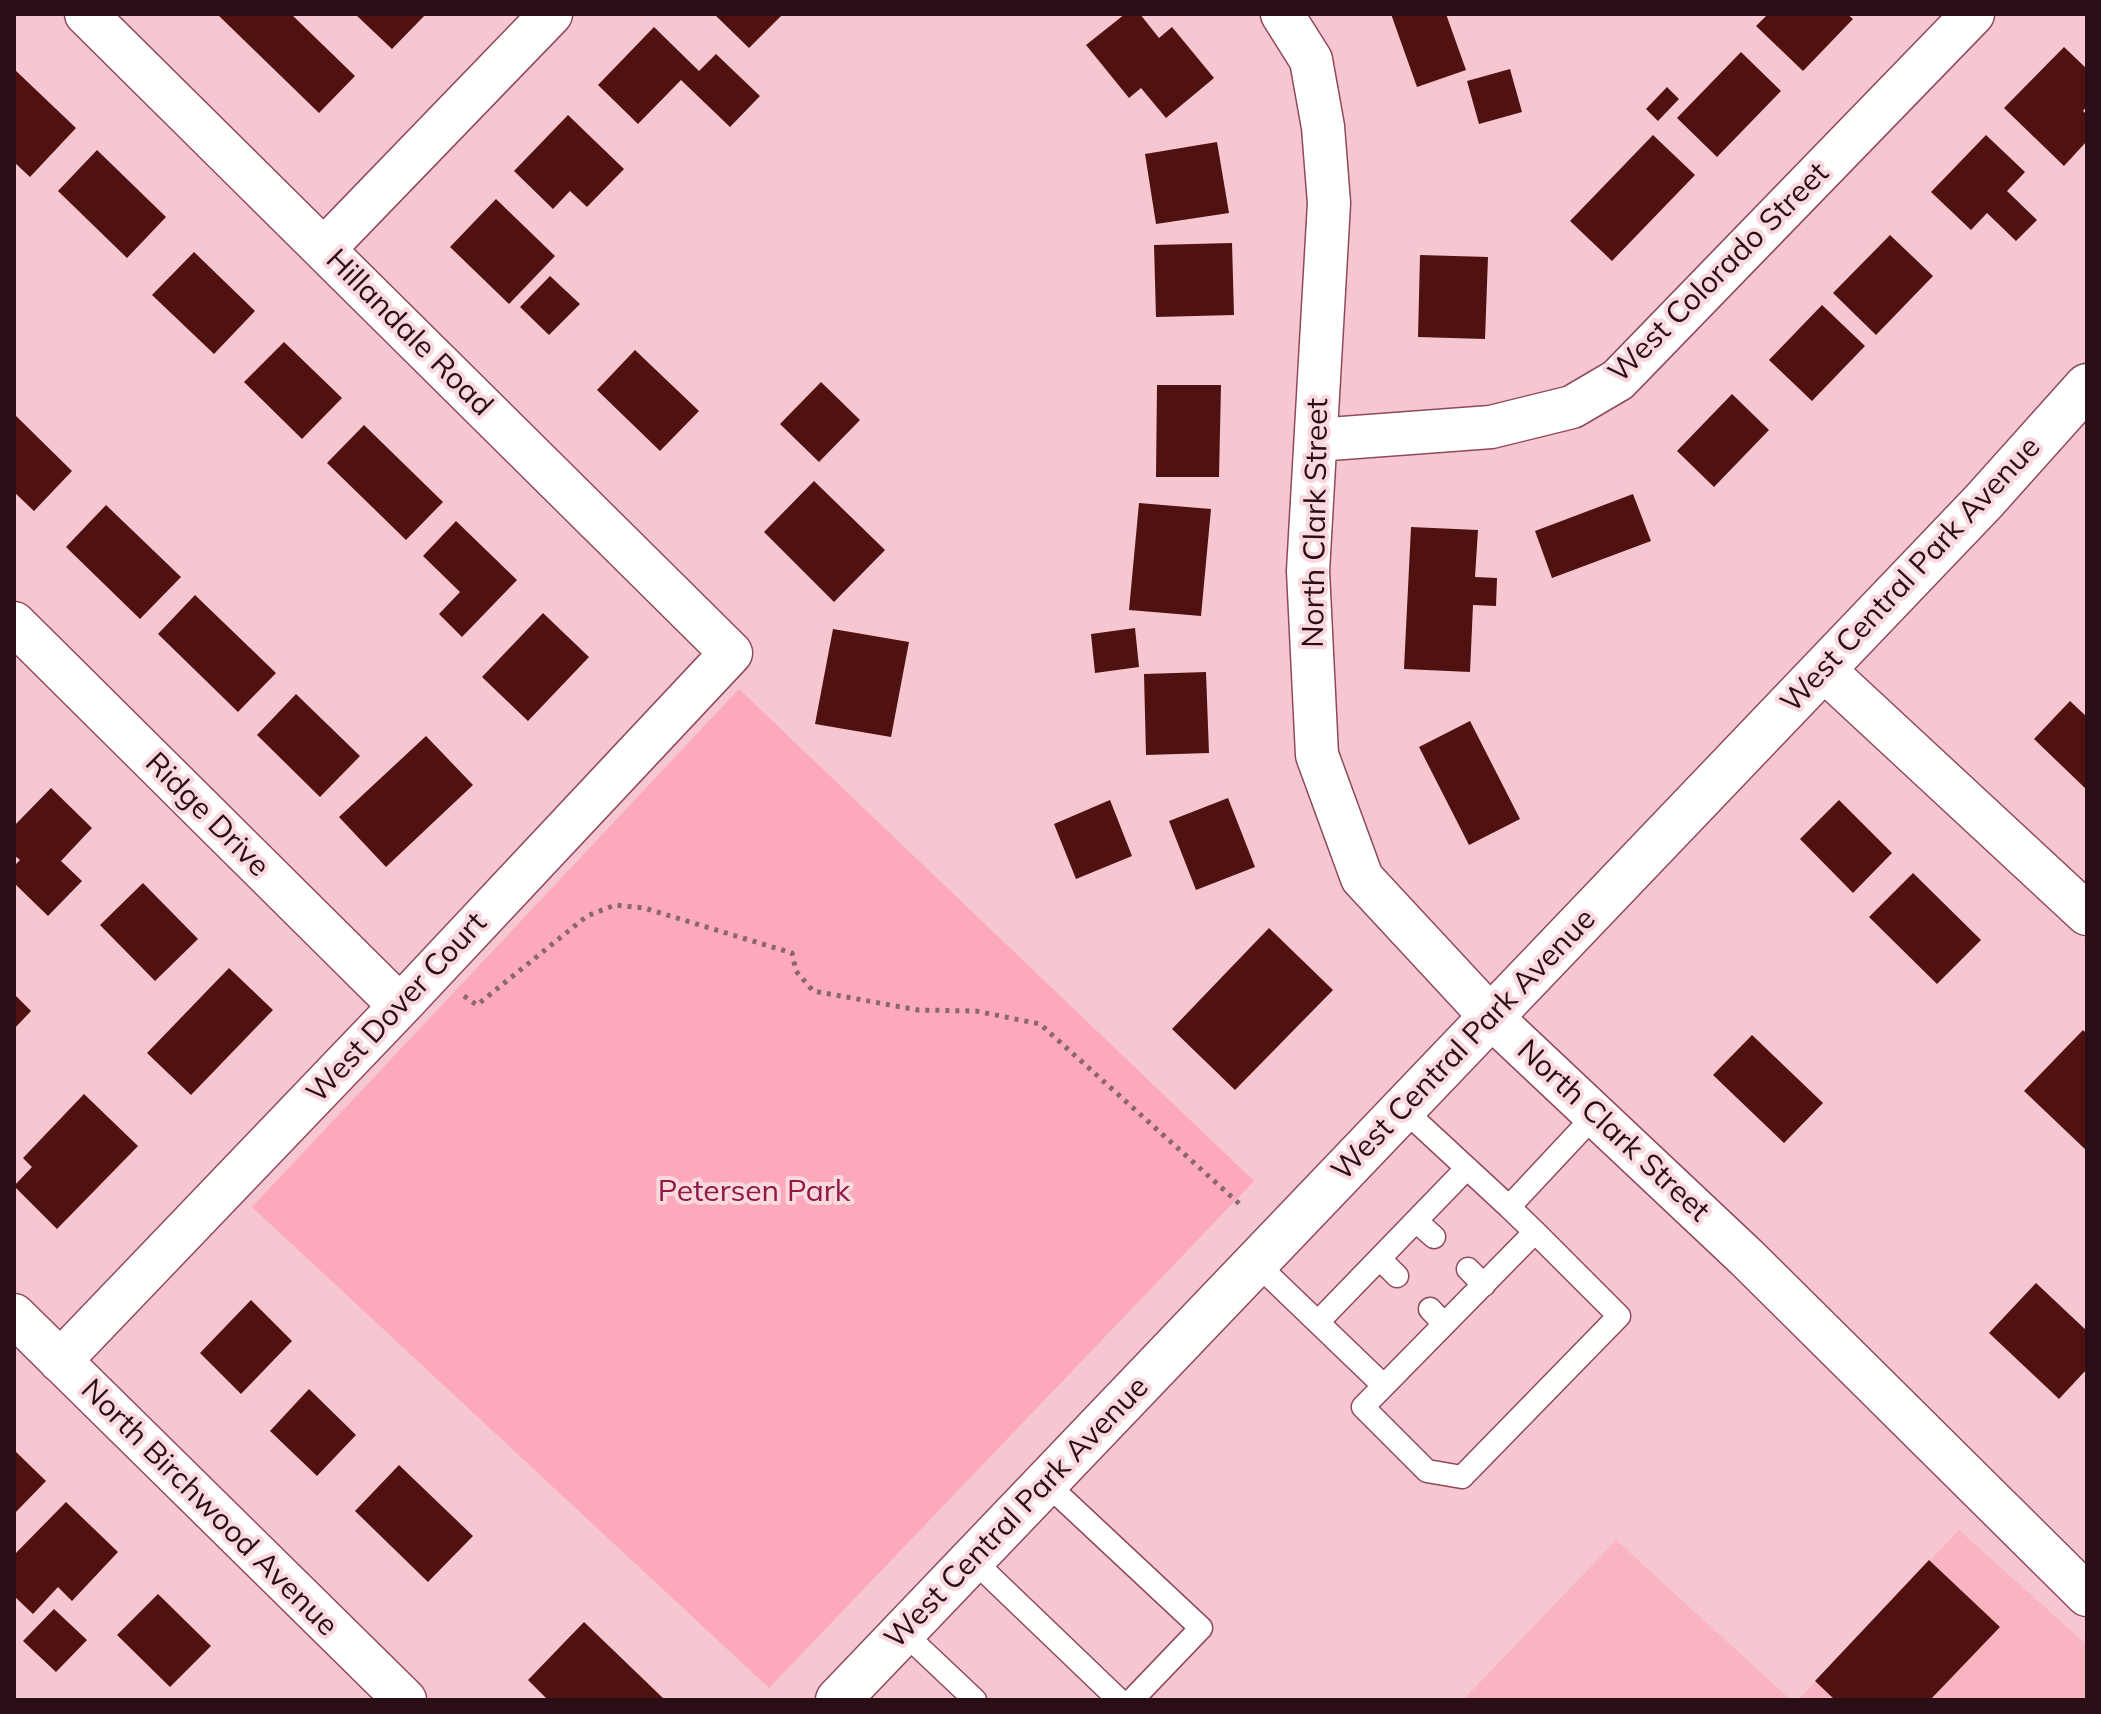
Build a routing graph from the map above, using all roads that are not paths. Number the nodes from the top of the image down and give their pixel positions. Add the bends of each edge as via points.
1 (86, 14) edge
2 (551, 14) edge
3 (1282, 14) edge
4 (1973, 14) edge
5 (324, 249) junction
6 (2087, 386) edge
7 (1316, 440) junction
8 (14, 623) edge
9 (731, 653) joint
10 (1823, 669) junction
11 (2087, 914) edge
12 (400, 1006) junction
13 (1491, 1017) junction
14 (1403, 1109) junction
15 (1595, 1115) junction
16 (1467, 1168) junction
17 (1509, 1207) junction
18 (1416, 1221) junction
19 (1535, 1232) junction
20 (1434, 1237) dead end
21 (1380, 1259) junction
22 (1256, 1263) junction
23 (1397, 1276) dead end
24 (14, 1315) edge
25 (1318, 1322) junction
26 (60, 1361) junction
27 (1383, 1385) junction
28 (1046, 1483) junction
29 (972, 1559) junction
30 (2087, 1595) edge
31 (903, 1632) junction
32 (405, 1700) edge
33 (838, 1700) edge
34 (975, 1700) edge
35 (1119, 1700) edge
36 (1132, 1700) edge

1 - 5 street, Hillandale Road
2 - 5 street
3 - 7 street, North Clark Street via 1311,60 1329,203
4 - 7 street, West Colorado Street via 1618,380 1572,407 1491,427
5 - 9 street, Hillandale Road
6 - 10 street, West Central Park Avenue
7 - 13 street, North Clark Street via 1308,571 1317,755 1362,878
8 - 12 street, Ridge Drive
9 - 12 street, West Dover Court
10 - 11 street
10 - 13 street, West Central Park Avenue
12 - 26 street, West Dover Court
13 - 14 street, West Central Park Avenue
13 - 15 street, North Clark Street
14 - 16 lane
14 - 22 street, West Central Park Avenue
15 - 17 lane
15 - 30 street, North Clark Street
16 - 17 lane
16 - 18 lane
17 - 19 lane
18 - 20 lane
18 - 21 lane
19 - 27 lane via 1476,1277 1437,1316
19 - 27 lane via 1619,1316 1462,1477 1427,1471 1363,1407
21 - 23 lane
21 - 25 lane
22 - 25 lane
22 - 28 street, West Central Park Avenue
24 - 26 street, North Birchwood Avenue
25 - 27 lane
26 - 32 street, North Birchwood Avenue
28 - 29 street, West Central Park Avenue
28 - 36 lane via 1201,1628
29 - 31 street, West Central Park Avenue
29 - 35 lane
31 - 33 street, West Central Park Avenue
31 - 34 lane

